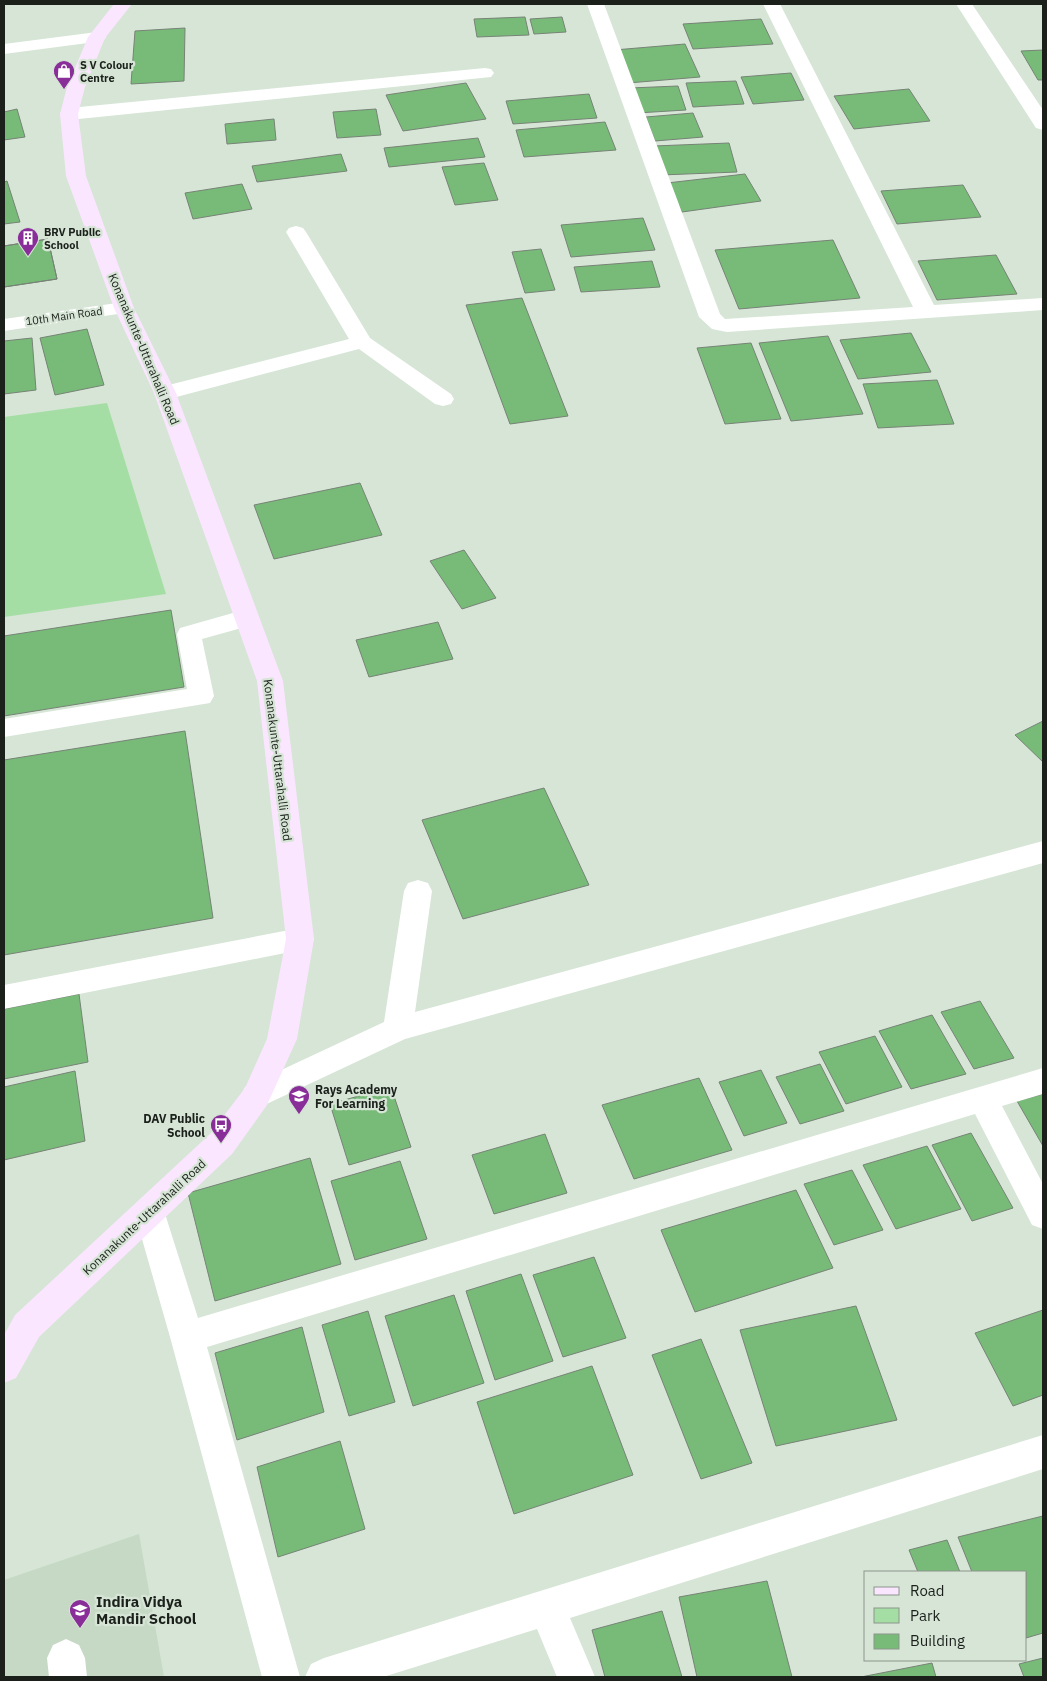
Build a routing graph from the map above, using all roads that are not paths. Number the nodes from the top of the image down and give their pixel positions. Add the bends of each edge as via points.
1 (123, 4) edge
2 (595, 4) edge
3 (771, 4) edge
4 (964, 4) edge
5 (97, 37) junction
6 (4, 50) edge
7 (485, 73) dead end
8 (69, 114) junction
9 (1043, 124) edge
10 (296, 232) dead end
11 (1043, 304) edge
12 (124, 308) junction
13 (928, 313) junction
14 (4, 324) edge
15 (362, 342) junction
16 (165, 393) junction
17 (443, 399) dead end
18 (247, 618) junction
19 (4, 728) edge
20 (1043, 852) edge
21 (418, 891) dead end
22 (300, 940) junction
23 (4, 996) edge
24 (398, 1029) junction
25 (1043, 1081) edge
26 (256, 1096) junction
27 (983, 1099) junction
28 (150, 1211) junction
29 (1043, 1215) edge
30 (187, 1337) junction
31 (4, 1368) edge
32 (1043, 1452) edge
33 (547, 1608) junction
34 (281, 1677) edge
35 (324, 1677) edge
36 (576, 1677) edge

1 - 5 main road, Konanakunte-Uttarahalli Road
2 - 13 street via 713,321 728,326
3 - 13 street
4 - 9 street
5 - 6 street
5 - 8 main road, Konanakunte-Uttarahalli Road via 76,87
7 - 8 street
8 - 12 main road, Konanakunte-Uttarahalli Road via 76,176
10 - 15 street
11 - 13 street
12 - 14 street, 10th Main Road
12 - 16 main road, Konanakunte-Uttarahalli Road
15 - 16 street
15 - 17 street
16 - 18 main road, Konanakunte-Uttarahalli Road
18 - 19 street via 188,634 201,696
18 - 22 main road, Konanakunte-Uttarahalli Road via 270,682
20 - 24 street
21 - 24 street
22 - 23 street
22 - 26 main road, Konanakunte-Uttarahalli Road via 282,1039
24 - 26 street
25 - 27 street
26 - 28 main road, Konanakunte-Uttarahalli Road via 222,1144
27 - 29 street
27 - 30 street
28 - 30 street
28 - 31 main road, Konanakunte-Uttarahalli Road via 27,1326
30 - 34 street
32 - 33 street
33 - 35 street
33 - 36 street

